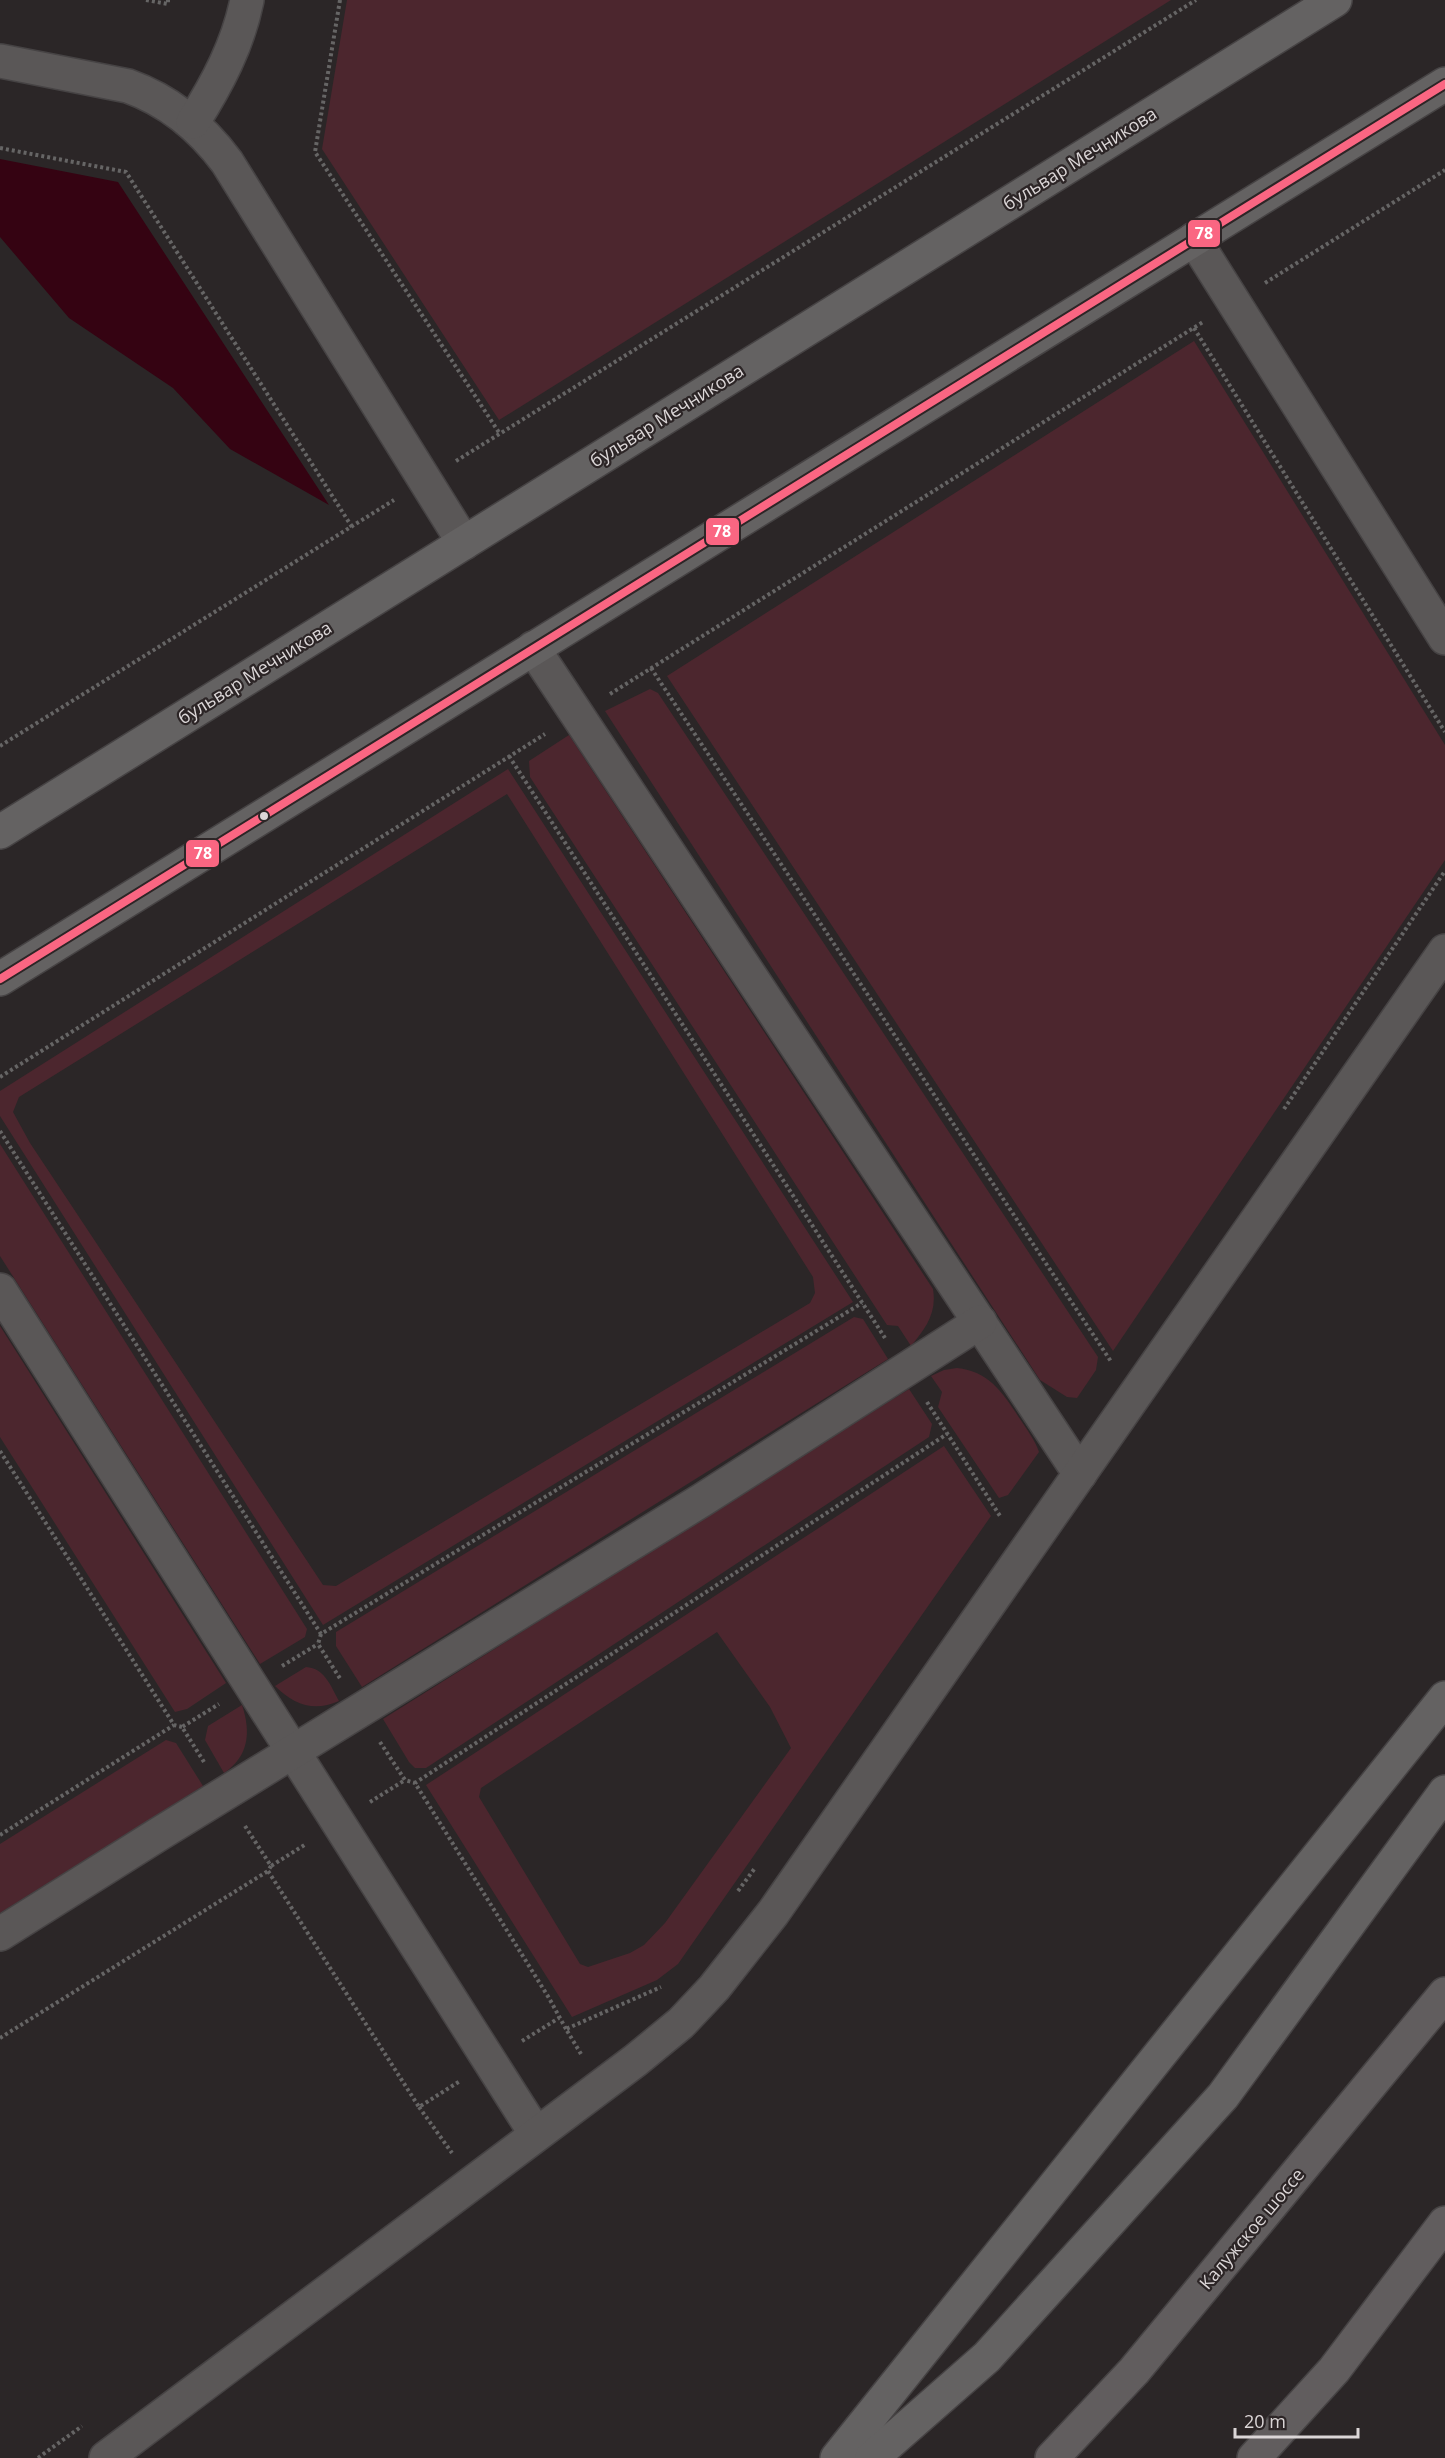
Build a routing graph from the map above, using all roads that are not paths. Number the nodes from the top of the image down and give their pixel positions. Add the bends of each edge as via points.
1 (247, 0) edge
2 (1335, 0) edge
3 (0, 61) edge
4 (1445, 84) edge
5 (193, 122) junction
6 (1194, 239) junction
7 (464, 543) junction
8 (1445, 638) edge
9 (533, 648) junction
10 (0, 832) edge
11 (1445, 951) edge
12 (0, 979) edge
13 (0, 1290) edge
14 (980, 1322) junction
15 (1080, 1474) junction
16 (1445, 1698) edge
17 (292, 1752) junction
18 (1445, 1792) edge
19 (0, 1934) edge
20 (1445, 1994) edge
21 (536, 2134) junction
22 (1445, 2223) edge
23 (106, 2458) edge
24 (837, 2458) edge
25 (872, 2458) edge
26 (1052, 2458) edge
27 (1254, 2458) edge

1 - 5 street via 235,44
2 - 7 street, бульвар Мечникова
3 - 5 street via 128,86 147,93
4 - 6 street
5 - 7 street via 227,162
6 - 8 street
6 - 9 street
7 - 10 street, бульвар Мечникова
9 - 12 street
9 - 14 street
11 - 15 street
13 - 17 street
14 - 15 street
14 - 17 street via 702,1500
15 - 21 street via 773,1913 714,1988 681,2023
16 - 24 street
17 - 19 street
17 - 21 street
18 - 25 street via 1223,2096 987,2357
20 - 26 highway, Калужское шоссе via 1134,2371
21 - 23 street
22 - 27 highway via 1334,2370

